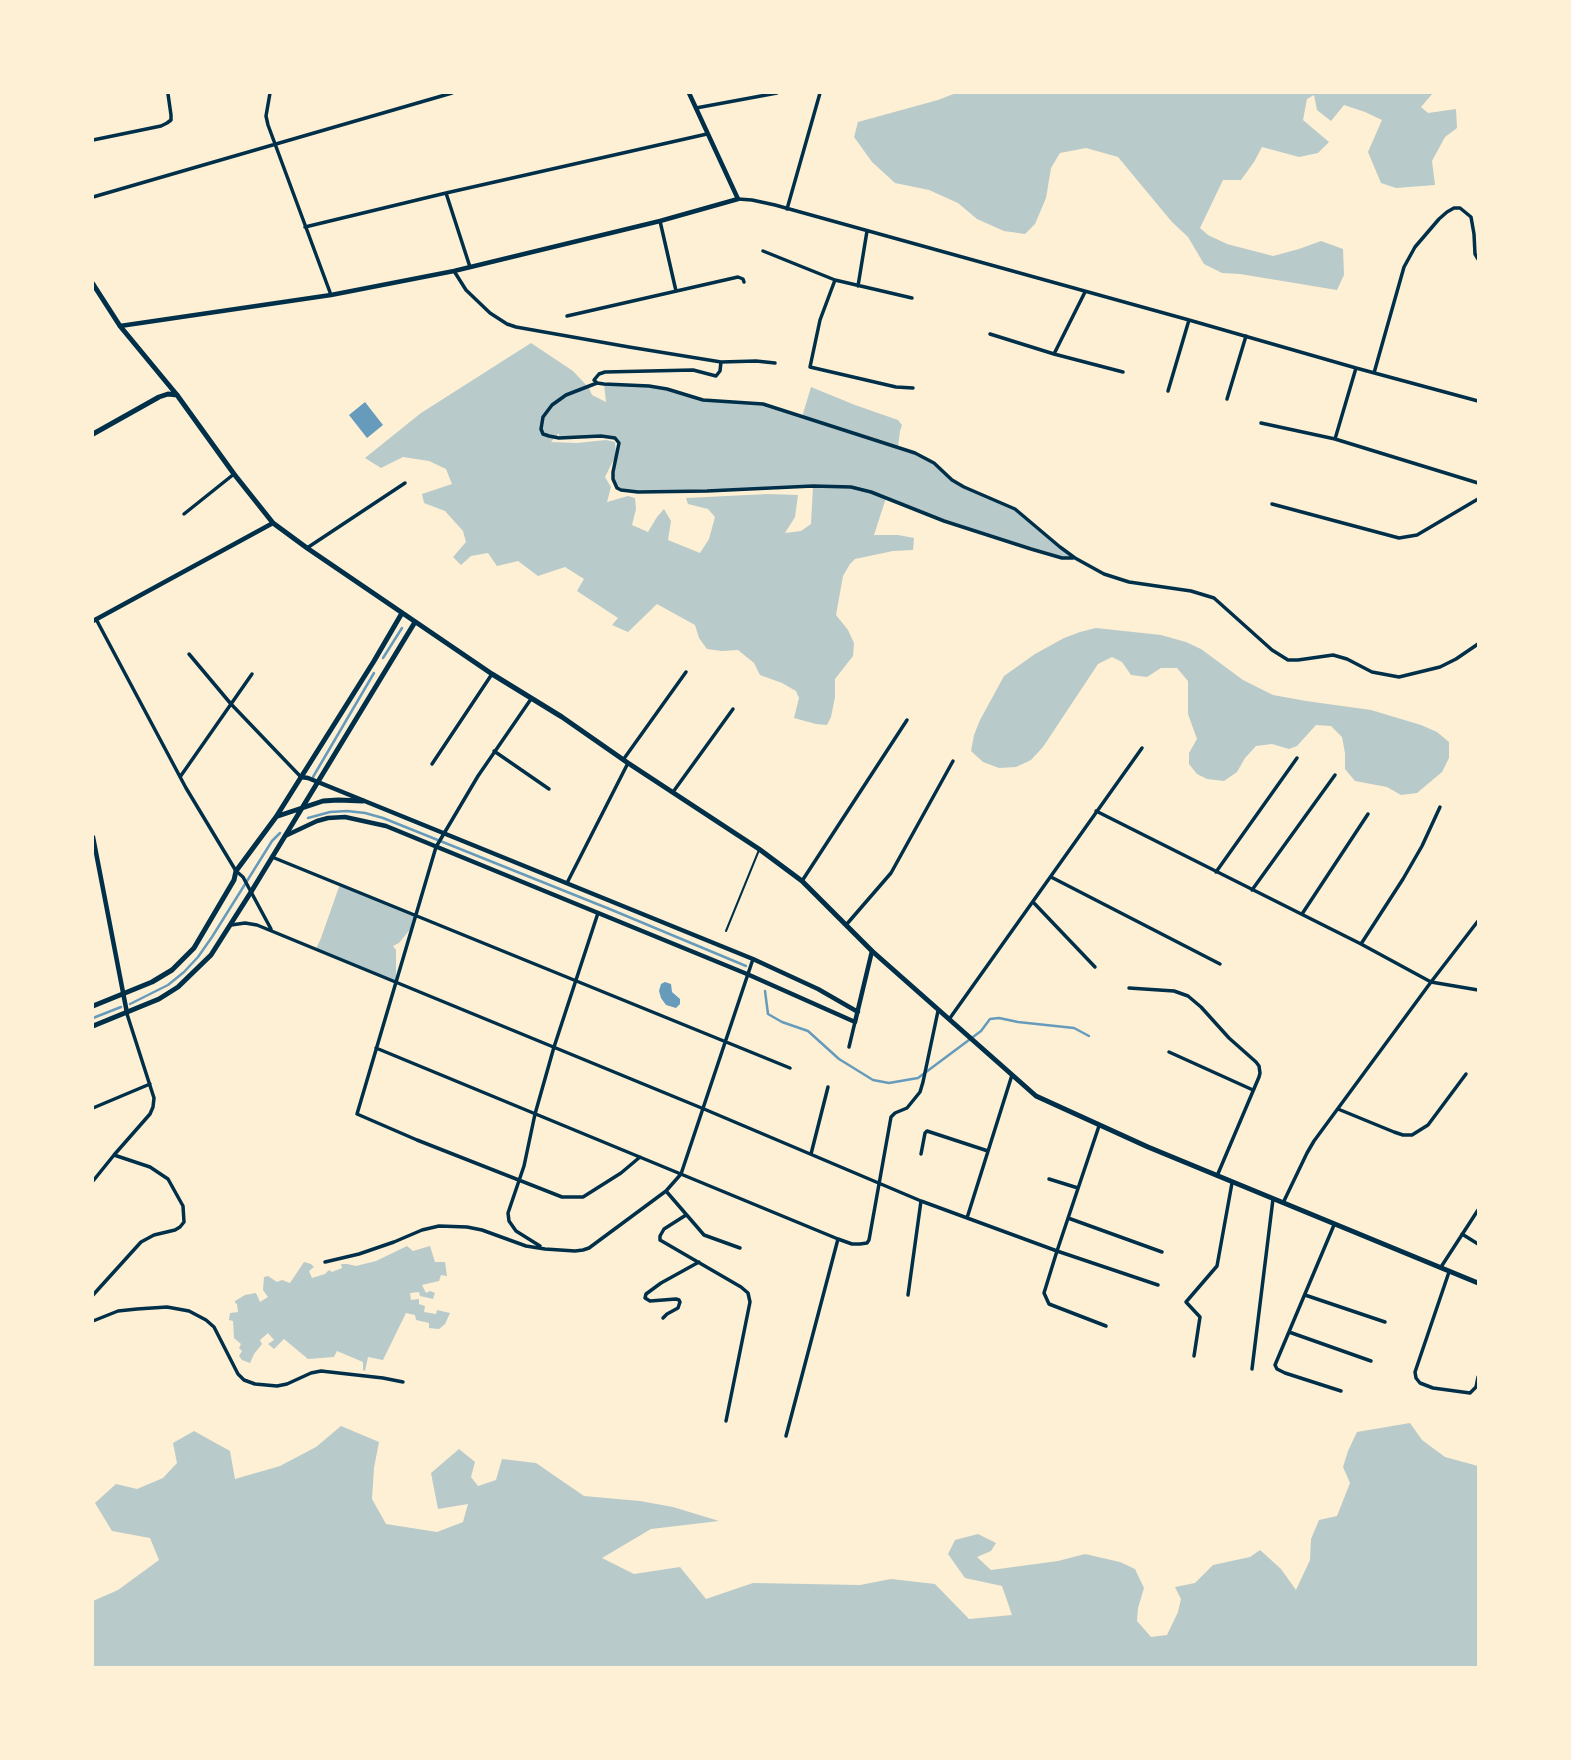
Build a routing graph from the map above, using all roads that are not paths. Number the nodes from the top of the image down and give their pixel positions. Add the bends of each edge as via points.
1 (270, 93) edge
2 (452, 93) edge
3 (689, 93) edge
4 (777, 93) edge
5 (820, 93) edge
6 (168, 94) edge
7 (695, 108) junction
8 (707, 134) junction
9 (93, 140) edge
10 (275, 144) junction
11 (446, 193) junction
12 (93, 197) edge
13 (738, 199) junction
14 (788, 209) junction
15 (660, 221) junction
16 (305, 227) junction
17 (867, 231) junction
18 (763, 251) dead end
19 (1478, 259) edge
20 (470, 267) junction
21 (453, 271) junction
22 (835, 280) junction
23 (744, 282) dead end
24 (93, 284) edge
25 (858, 286) junction
26 (676, 291) junction
27 (1085, 292) junction
28 (331, 295) junction
29 (912, 298) dead end
30 (567, 316) dead end
31 (1189, 320) junction
32 (120, 326) junction
33 (990, 334) dead end
34 (1247, 336) junction
35 (1054, 354) junction
36 (721, 362) junction
37 (775, 363) dead end
38 (1356, 368) junction
39 (1123, 372) dead end
40 (1374, 373) junction
41 (161, 377) junction
42 (597, 383) junction
43 (913, 388) dead end
44 (1168, 391) dead end
45 (177, 395) junction
46 (159, 397) junction
47 (1227, 399) dead end
48 (1478, 401) edge
49 (1261, 423) dead end
50 (93, 433) edge
51 (1335, 439) junction
52 (234, 474) junction
53 (405, 483) dead end
54 (1478, 483) edge
55 (1478, 499) edge
56 (1272, 504) dead end
57 (184, 514) dead end
58 (272, 523) junction
59 (307, 548) junction
60 (1075, 558) junction
61 (402, 613) junction
62 (94, 620) edge
63 (415, 622) junction
64 (1478, 644) edge
65 (189, 653) dead end
66 (374, 661) junction
67 (386, 669) junction
68 (686, 672) dead end
69 (252, 674) dead end
70 (492, 674) junction
71 (531, 698) junction
72 (231, 704) junction
73 (733, 709) dead end
74 (907, 720) dead end
75 (1142, 748) dead end
76 (494, 751) junction
77 (1297, 758) dead end
78 (625, 761) junction
79 (953, 761) dead end
80 (432, 764) dead end
81 (1335, 775) dead end
82 (180, 777) junction
83 (301, 777) junction
84 (317, 781) junction
85 (549, 789) dead end
86 (673, 792) junction
87 (363, 801) junction
88 (302, 807) junction
89 (1440, 807) dead end
90 (1096, 811) junction
91 (284, 813) junction
92 (1368, 814) dead end
93 (275, 817) junction
94 (294, 821) junction
95 (443, 834) junction
96 (93, 836) edge
97 (285, 836) junction
98 (437, 845) junction
99 (760, 849) junction
100 (272, 857) junction
101 (236, 871) junction
102 (1216, 872) junction
103 (1051, 877) junction
104 (802, 881) junction
105 (567, 883) junction
106 (250, 890) junction
107 (1252, 890) junction
108 (1033, 902) junction
109 (598, 913) junction
110 (1302, 914) junction
111 (416, 915) junction
112 (1478, 921) edge
113 (231, 925) junction
114 (846, 925) junction
115 (272, 931) junction
116 (726, 931) dead end
117 (1361, 944) junction
118 (872, 951) junction
119 (753, 959) junction
120 (1220, 964) dead end
121 (1095, 967) dead end
122 (747, 974) junction
123 (396, 981) junction
124 (576, 981) junction
125 (1431, 982) junction
126 (1129, 988) dead end
127 (1478, 990) edge
128 (123, 998) junction
129 (93, 1006) edge
130 (939, 1009) junction
131 (126, 1012) junction
132 (858, 1012) junction
133 (950, 1018) junction
134 (855, 1022) junction
135 (93, 1026) edge
136 (726, 1042) junction
137 (849, 1046) dead end
138 (554, 1047) junction
139 (376, 1048) junction
140 (1169, 1052) dead end
141 (790, 1068) dead end
142 (1466, 1074) dead end
143 (1012, 1075) junction
144 (150, 1084) junction
145 (828, 1087) dead end
146 (1253, 1090) junction
147 (93, 1108) edge
148 (1338, 1108) junction
149 (704, 1109) junction
150 (536, 1114) junction
151 (1099, 1126) junction
152 (988, 1151) junction
153 (811, 1154) junction
154 (922, 1154) dead end
155 (114, 1155) junction
156 (640, 1157) junction
157 (681, 1174) junction
158 (1217, 1176) junction
159 (1049, 1179) dead end
160 (519, 1180) junction
161 (93, 1181) edge
162 (1232, 1183) junction
163 (878, 1184) junction
164 (1078, 1188) junction
165 (666, 1191) junction
166 (1273, 1199) junction
167 (921, 1201) junction
168 (1283, 1203) junction
169 (1478, 1210) edge
170 (686, 1215) junction
171 (967, 1218) junction
172 (1068, 1218) junction
173 (1334, 1225) junction
174 (1462, 1234) junction
175 (838, 1239) junction
176 (1478, 1244) edge
177 (740, 1248) dead end
178 (545, 1249) junction
179 (1057, 1251) junction
180 (1161, 1252) dead end
181 (325, 1262) dead end
182 (699, 1262) junction
183 (1440, 1268) junction
184 (1449, 1272) junction
185 (1478, 1283) edge
186 (1158, 1285) dead end
187 (93, 1295) edge
188 (908, 1295) dead end
189 (1305, 1295) junction
190 (663, 1318) dead end
191 (93, 1321) edge
192 (1385, 1322) dead end
193 (1105, 1326) dead end
194 (1289, 1332) junction
195 (1194, 1356) dead end
196 (1371, 1361) dead end
197 (1252, 1369) dead end
198 (1478, 1377) edge
199 (403, 1382) dead end
200 (1341, 1391) dead end
201 (726, 1421) dead end
202 (786, 1436) dead end

1 - 10 street via 266,116
2 - 10 street
3 - 7 street
4 - 7 street
5 - 14 street
6 - 9 street via 171,120 167,123
7 - 8 street
8 - 11 street
8 - 13 street
10 - 12 street
10 - 16 street
11 - 16 street
11 - 20 street
13 - 14 street
13 - 15 street
14 - 17 street
15 - 20 street
15 - 26 street
16 - 28 street
17 - 25 street
17 - 27 street
18 - 22 street
19 - 40 street via 1471,217 1454,208 1408,259
20 - 21 street
21 - 28 street
21 - 36 street via 466,290 507,324
22 - 25 street
22 - 43 street via 810,367
23 - 26 street via 738,277
24 - 32 main road
25 - 29 street
26 - 30 street
27 - 31 street
27 - 35 street
28 - 32 street
31 - 34 street
31 - 44 street
32 - 41 main road
33 - 35 street
34 - 38 street
34 - 47 street
35 - 39 street
36 - 37 street
36 - 42 street via 716,376 683,370 605,372 596,377
38 - 40 street
38 - 51 street
40 - 48 street
41 - 45 main road
41 - 46 main road
42 - 60 street via 649,386 718,402 763,404 915,453 964,487 1015,509
42 - 60 street via 552,405 540,424 543,434 559,438 610,436 618,440 613,479 621,491 851,488 1031,549
45 - 46 main road
45 - 52 main road
46 - 50 main road
49 - 51 street
51 - 54 street
52 - 57 street
52 - 58 main road
53 - 59 street
55 - 56 street via 1417,535 1399,538
58 - 59 main road
58 - 62 street
59 - 61 main road
60 - 64 street via 1120,580 1214,598 1288,660 1332,655 1399,677 1440,667
61 - 63 main road
61 - 66 main road
62 - 82 street
63 - 67 main road
63 - 70 main road
65 - 72 street
66 - 67 main road
66 - 83 main road
67 - 84 main road
68 - 78 street
69 - 72 street
70 - 71 main road
70 - 80 street
71 - 76 street
71 - 78 main road
72 - 82 street
72 - 83 street
73 - 86 street
74 - 104 street
75 - 90 street
76 - 85 street
76 - 95 street
77 - 102 street
78 - 86 main road
78 - 105 street
79 - 114 street via 891,873
81 - 107 street
82 - 101 street
83 - 84 street
83 - 93 main road
84 - 87 street
84 - 88 main road
86 - 99 main road
87 - 88 main road via 323,801
87 - 95 street
88 - 91 main road
88 - 94 main road
89 - 117 street via 1403,879
90 - 102 street
90 - 103 street
91 - 93 main road
91 - 94 main road
92 - 110 street
93 - 101 main road
94 - 97 main road
95 - 98 street
95 - 105 street
96 - 128 street
97 - 98 street via 317,821 345,817
97 - 100 main road
98 - 109 street
98 - 111 street
99 - 104 main road
99 - 116 lane
100 - 106 main road
100 - 111 street
101 - 106 street
101 - 128 main road via 187,956
102 - 107 street
103 - 108 street
103 - 120 street
104 - 114 main road
105 - 119 street
106 - 113 main road
106 - 115 street
107 - 110 street
108 - 121 street
108 - 133 street
109 - 122 street
109 - 124 street
110 - 117 street
111 - 123 street
111 - 124 street
112 - 125 street
113 - 115 street via 251,923
113 - 131 main road via 211,955 186,980 159,999
114 - 118 main road
115 - 123 street
117 - 125 street
118 - 130 main road
118 - 132 street
119 - 122 street
119 - 132 street
122 - 134 street
122 - 136 street
123 - 138 street
123 - 139 street
124 - 136 street
124 - 138 street
125 - 127 street
125 - 148 street
126 - 146 street via 1174,991 1193,999 1256,1062 1260,1070
128 - 129 main road
128 - 131 street
130 - 133 main road
130 - 163 street via 920,1092 908,1108 891,1117
131 - 135 main road
131 - 144 street
132 - 134 street
133 - 143 main road
134 - 137 street
136 - 141 street
136 - 149 street
138 - 149 street
138 - 150 street
139 - 150 street
139 - 160 street via 357,1114
140 - 146 street
142 - 148 street via 1429,1125 1412,1135
143 - 151 main road via 1036,1096
143 - 152 street
144 - 147 street
144 - 155 street via 154,1098 150,1114
145 - 153 street
146 - 158 street
148 - 168 street via 1307,1153
149 - 153 street
149 - 157 street
150 - 156 street
150 - 160 street
151 - 158 main road
151 - 164 street
152 - 154 street via 927,1131
152 - 171 street
153 - 163 street
155 - 161 street
155 - 187 street via 161,1173 183,1206 184,1222 141,1242
156 - 157 street
156 - 160 street via 583,1197 562,1197
157 - 165 street
157 - 175 street
158 - 162 main road
159 - 164 street
160 - 178 street via 509,1221 516,1231
162 - 166 main road
162 - 195 street via 1217,1266 1186,1302 1200,1317
163 - 167 street
163 - 175 street via 867,1243
164 - 172 street
165 - 170 street
165 - 178 street via 589,1248
166 - 168 main road
166 - 197 street
167 - 171 street
167 - 188 street
168 - 173 main road
169 - 174 street
170 - 177 street via 704,1236
170 - 182 street via 664,1229 660,1238
171 - 179 street
172 - 179 street
172 - 180 street
173 - 183 main road
173 - 189 street
174 - 176 street
174 - 183 street
175 - 202 street
178 - 181 street via 475,1228 439,1226
179 - 186 street
179 - 193 street via 1045,1287 1047,1301
182 - 190 street via 646,1294 650,1301 679,1300 678,1308
182 - 201 street via 746,1290 750,1301
183 - 184 main road
184 - 185 main road
184 - 198 street via 1416,1378 1433,1388 1470,1393
189 - 192 street
189 - 194 street
191 - 199 street via 137,1309 189,1311 214,1327 238,1374 255,1384 277,1386 321,1371
194 - 196 street
194 - 200 street via 1276,1367

